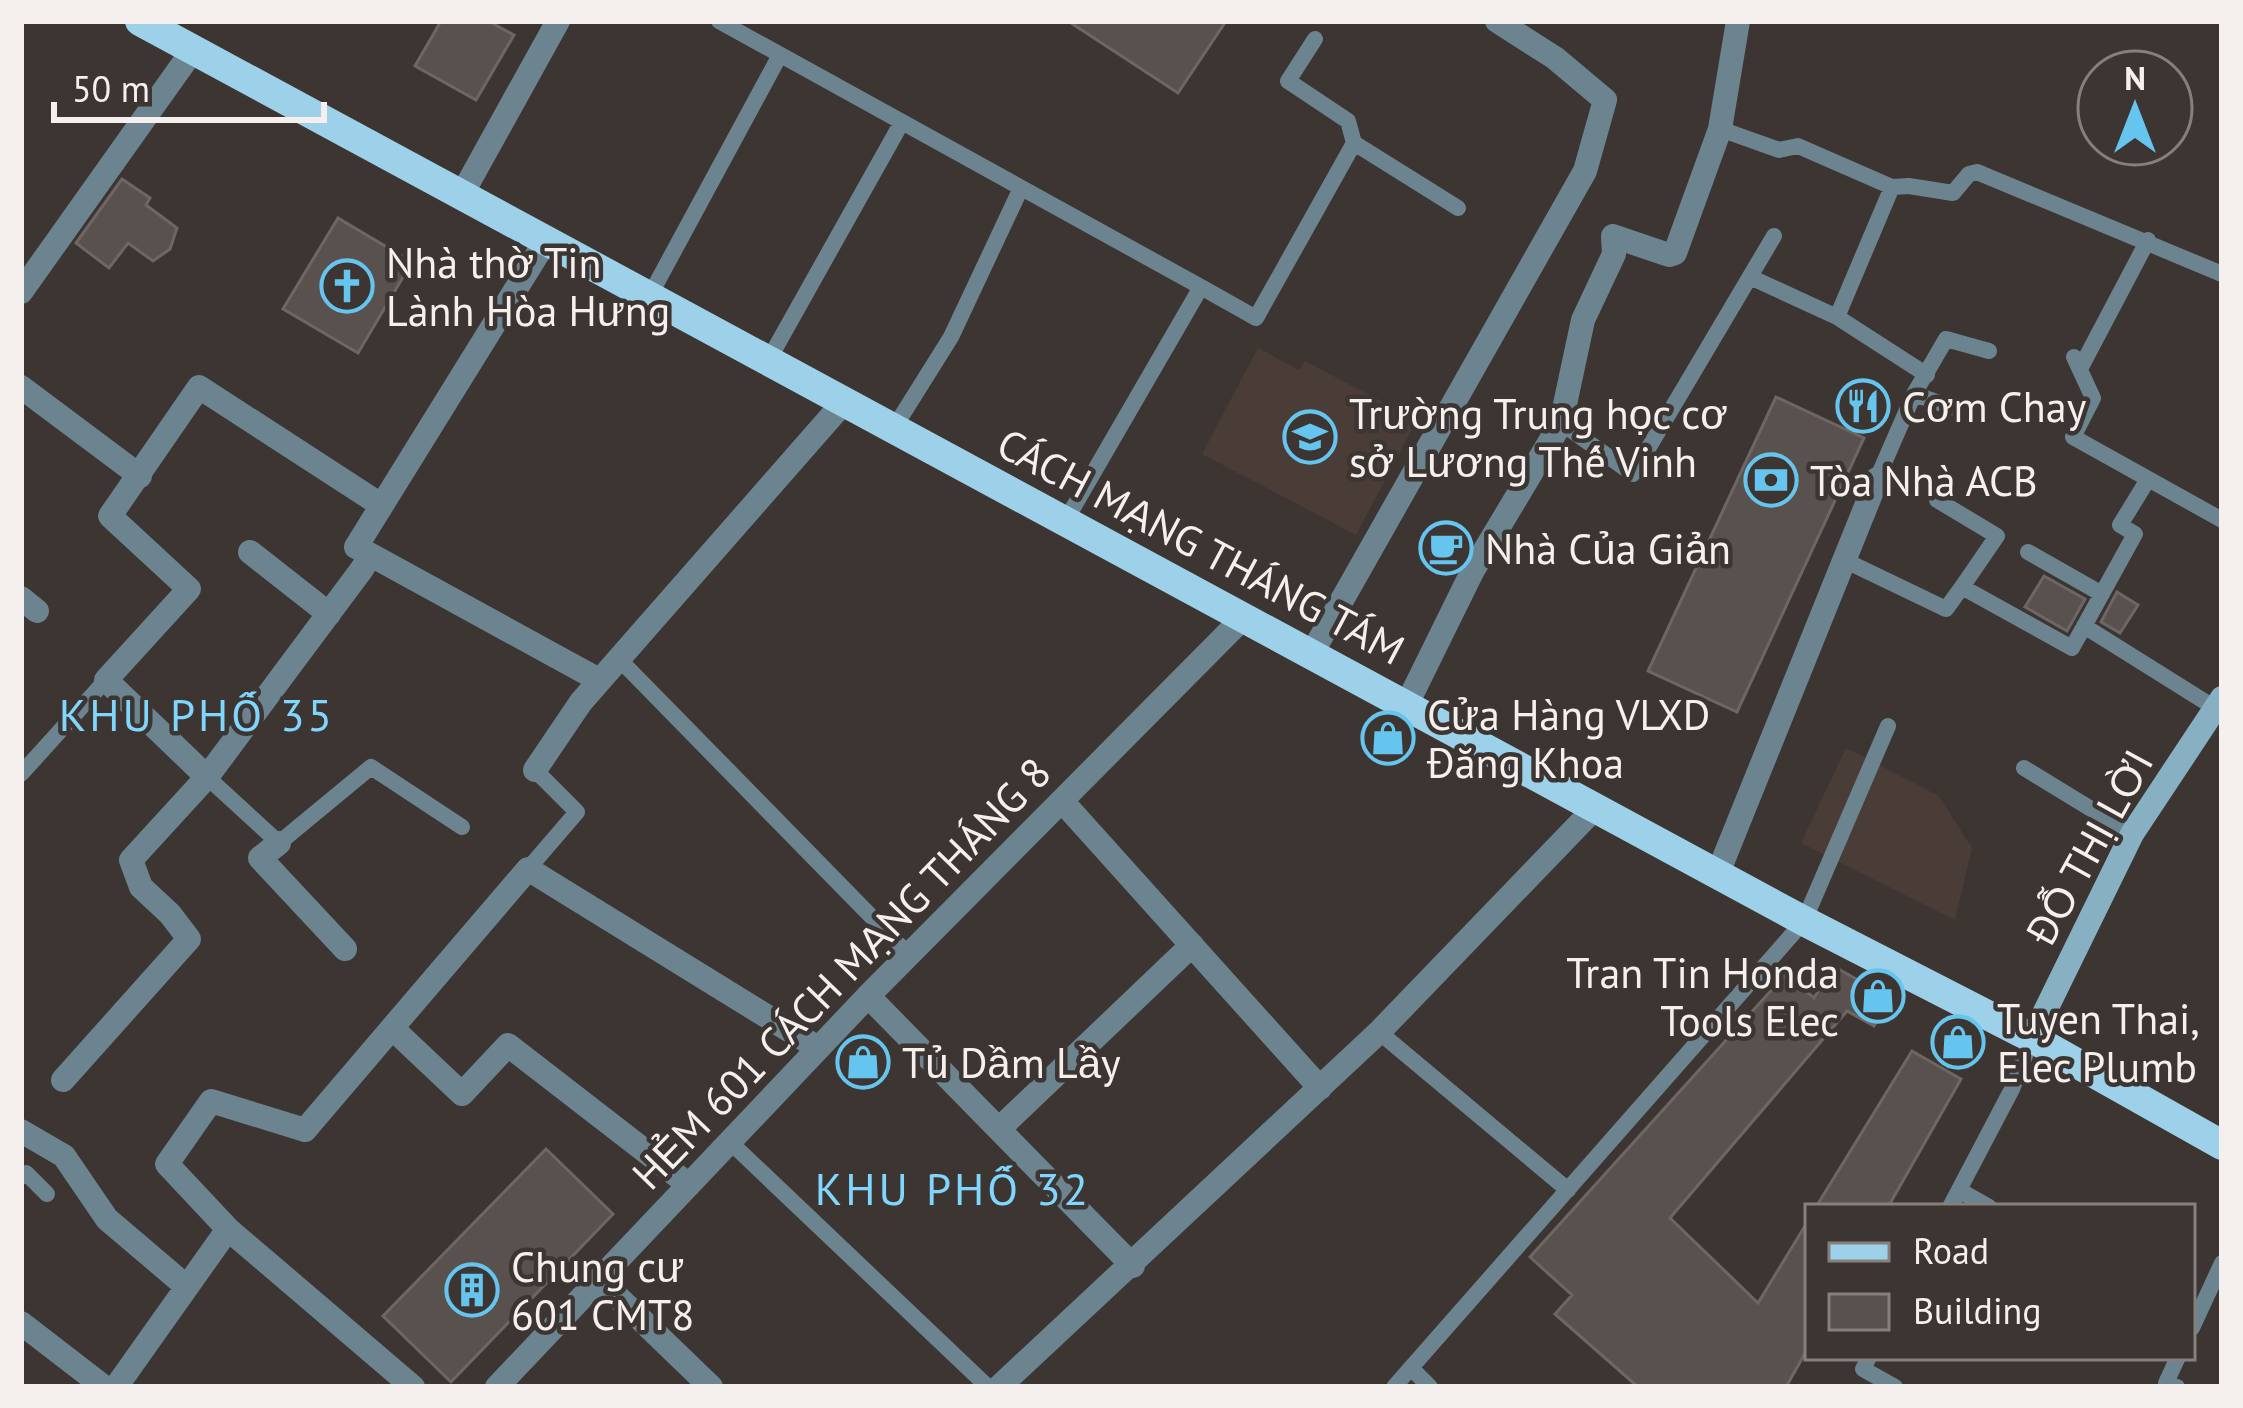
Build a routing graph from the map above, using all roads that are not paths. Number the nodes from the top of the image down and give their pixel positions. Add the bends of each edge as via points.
1 (140, 21) edge
2 (718, 21) edge
3 (1497, 21) edge
4 (1738, 21) edge
5 (550, 24) edge
6 (1315, 38) dead end
7 (193, 50) junction
8 (780, 55) junction
9 (902, 122) junction
10 (1720, 129) junction
11 (1354, 143) junction
12 (1892, 187) junction
13 (1021, 188) junction
14 (460, 196) junction
15 (1458, 208) dead end
16 (1774, 236) dead end
17 (2148, 240) junction
18 (545, 242) junction
19 (2222, 274) edge
20 (1750, 277) junction
21 (1201, 287) junction
22 (21, 292) edge
23 (649, 298) junction
24 (1837, 316) junction
25 (1989, 351) dead end
26 (768, 361) junction
27 (1927, 376) junction
28 (21, 387) edge
29 (1914, 394) junction
30 (844, 402) junction
31 (1962, 411) dead end
32 (1561, 422) junction
33 (894, 428) junction
34 (140, 476) junction
35 (1877, 479) joint
36 (2147, 482) junction
37 (1937, 500) dead end
38 (381, 505) junction
39 (1066, 520) junction
40 (2222, 520) edge
41 (250, 552) dead end
42 (2027, 552) dead end
43 (371, 555) junction
44 (1844, 560) junction
45 (1962, 587) junction
46 (2102, 594) junction
47 (329, 614) junction
48 (1244, 616) junction
49 (2084, 626) junction
50 (1312, 653) junction
51 (618, 658) junction
52 (106, 680) junction
53 (599, 680) junction
54 (2219, 703) edge
55 (1407, 704) junction
56 (1888, 726) dead end
57 (2024, 768) dead end
58 (535, 770) joint
59 (21, 774) edge
60 (207, 777) junction
61 (1062, 801) junction
62 (1596, 807) junction
63 (462, 827) dead end
64 (2132, 834) junction
65 (279, 843) junction
66 (528, 869) junction
67 (1718, 873) junction
68 (1804, 921) junction
69 (1192, 945) junction
70 (345, 950) dead end
71 (909, 955) junction
72 (868, 996) junction
73 (392, 1028) junction
74 (1379, 1032) junction
75 (2032, 1038) junction
76 (818, 1048) junction
77 (63, 1080) dead end
78 (1320, 1088) junction
79 (999, 1129) junction
80 (21, 1131) edge
81 (730, 1142) junction
82 (2222, 1144) edge
83 (21, 1177) edge
84 (689, 1185) junction
85 (1568, 1190) junction
86 (1959, 1190) junction
87 (47, 1194) dead end
88 (1952, 1204) edge
89 (1985, 1204) edge
90 (228, 1229) junction
91 (2222, 1263) edge
92 (1133, 1266) junction
93 (599, 1279) junction
94 (187, 1287) junction
95 (2195, 1320) edge
96 (21, 1323) edge
97 (1868, 1360) edge
98 (2177, 1360) edge
99 (1411, 1368) junction
100 (500, 1386) edge
101 (104, 1387) edge
102 (116, 1387) edge
103 (413, 1387) edge
104 (711, 1387) edge
105 (988, 1387) edge
106 (999, 1387) edge
107 (1394, 1387) edge
108 (1430, 1387) edge
109 (1894, 1387) edge
110 (2176, 1387) edge

1 - 7 main road, CÁCH MẠNG THÁNG TÁM
2 - 8 lane
3 - 50 street via 1605,100 1585,171
4 - 10 street
5 - 14 street
6 - 11 lane via 1288,81 1348,121
7 - 14 main road, CÁCH MẠNG THÁNG TÁM
7 - 22 street
8 - 9 lane
8 - 23 lane
9 - 13 lane
9 - 26 lane
10 - 12 lane via 1779,150 1798,146
10 - 32 street via 1675,253 1613,236 1614,254 1583,320
11 - 15 lane
11 - 21 lane via 1256,318
12 - 17 lane via 1948,193 1978,172
12 - 24 lane
13 - 21 lane
13 - 33 lane via 952,338
14 - 18 main road, CÁCH MẠNG THÁNG TÁM
16 - 20 lane
17 - 19 lane
17 - 36 lane via 2077,363 2093,398 2073,437
18 - 23 main road, CÁCH MẠNG THÁNG TÁM
18 - 38 street
20 - 24 lane
20 - 32 lane via 1633,474
21 - 39 lane
23 - 26 main road, CÁCH MẠNG THÁNG TÁM
24 - 27 lane
25 - 27 lane via 1946,339
26 - 30 main road, CÁCH MẠNG THÁNG TÁM
27 - 29 lane
28 - 34 street
29 - 31 lane
29 - 35 lane
30 - 33 main road, CÁCH MẠNG THÁNG TÁM
30 - 51 street
32 - 55 street via 1473,570
33 - 39 main road, CÁCH MẠNG THÁNG TÁM
34 - 38 street via 199,387
34 - 52 street via 110,516 189,589
35 - 44 street
36 - 40 lane
36 - 46 lane via 2120,525 2135,534
37 - 45 lane via 1997,536
38 - 43 street via 356,547
39 - 48 main road, CÁCH MẠNG THÁNG TÁM
41 - 47 street
42 - 46 lane
43 - 47 street
43 - 53 street
44 - 45 lane via 1946,609
44 - 67 street
45 - 49 lane via 2072,648
46 - 49 lane
47 - 60 street
48 - 50 main road, CÁCH MẠNG THÁNG TÁM
48 - 61 street, HẺM 601 CÁCH MẠNG THÁNG 8
49 - 54 lane
50 - 55 main road, CÁCH MẠNG THÁNG TÁM
51 - 53 street
51 - 71 lane
52 - 59 lane
52 - 60 street
53 - 58 street
54 - 64 street, ĐỖ THỊ LỜI
55 - 62 main road, CÁCH MẠNG THÁNG TÁM
56 - 68 lane
57 - 64 lane
58 - 66 lane via 577,812
60 - 65 lane
60 - 77 street via 131,860 141,887 189,939
61 - 69 street
61 - 71 street, HẺM 601 CÁCH MẠNG THÁNG 8
62 - 67 main road, CÁCH MẠNG THÁNG TÁM
62 - 74 street
63 - 65 lane via 371,767
64 - 75 street, ĐỖ THỊ LỜI
65 - 70 street via 260,858
66 - 73 street
66 - 76 street
67 - 68 main road, CÁCH MẠNG THÁNG TÁM
68 - 75 main road, CÁCH MẠNG THÁNG TÁM
68 - 85 lane
69 - 78 street
69 - 79 street
71 - 72 street, HẺM 601 CÁCH MẠNG THÁNG 8
72 - 76 street, HẺM 601 CÁCH MẠNG THÁNG 8
72 - 79 street
73 - 84 street via 462,1094 508,1045
73 - 90 street via 304,1130 211,1101 167,1164
74 - 78 street
74 - 85 lane
75 - 82 main road, CÁCH MẠNG THÁNG TÁM
75 - 86 lane
76 - 81 street, HẺM 601 CÁCH MẠNG THÁNG 8
78 - 92 street
79 - 92 street
80 - 94 street via 64,1156 107,1219
81 - 84 street, HẺM 601 CÁCH MẠNG THÁNG 8
81 - 105 lane
83 - 87 lane via 26,1173
84 - 93 street, HẺM 601 CÁCH MẠNG THÁNG 8
85 - 99 lane
86 - 88 lane
86 - 89 lane
90 - 94 street
90 - 103 street
91 - 95 lane
92 - 106 street
93 - 100 street, HẺM 601 CÁCH MẠNG THÁNG 8
93 - 104 street
94 - 102 street
96 - 101 street
97 - 109 lane via 1863,1369
98 - 110 lane via 2166,1383
99 - 107 lane
99 - 108 lane

